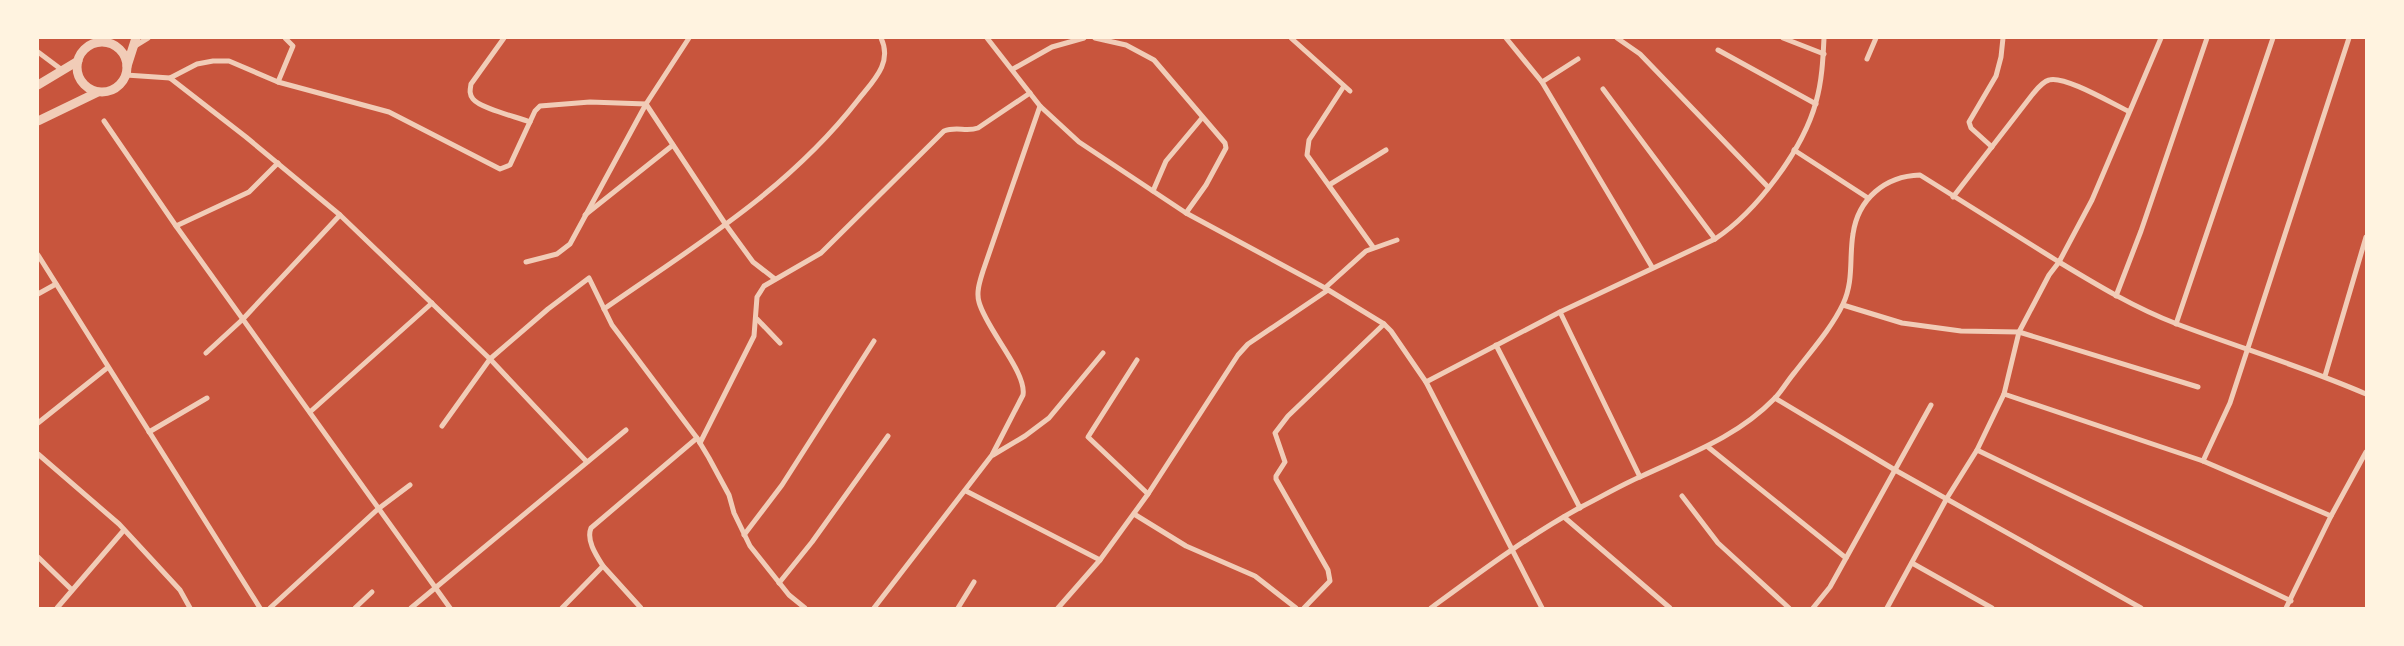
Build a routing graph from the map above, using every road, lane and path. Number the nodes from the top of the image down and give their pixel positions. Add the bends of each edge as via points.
1 (97, 38) edge
2 (148, 38) edge
3 (285, 38) edge
4 (504, 38) edge
5 (689, 38) edge
6 (881, 38) edge
7 (987, 38) edge
8 (1084, 38) edge
9 (1094, 38) edge
10 (1291, 38) edge
11 (1506, 38) edge
12 (1617, 38) edge
13 (1783, 38) edge
14 (1824, 38) edge
15 (1876, 38) edge
16 (2003, 38) edge
17 (2160, 38) edge
18 (2207, 38) edge
19 (2273, 38) edge
20 (2349, 38) edge
21 (136, 42) edge
22 (91, 45) junction
23 (1718, 50) dead end
24 (38, 52) edge
25 (1824, 54) junction
26 (1578, 59) dead end
27 (1866, 59) dead end
28 (78, 61) junction
29 (1013, 69) junction
30 (62, 70) junction
31 (126, 71) junction
32 (170, 78) junction
33 (278, 82) junction
34 (1542, 82) junction
35 (38, 85) edge
36 (1344, 86) junction
37 (1603, 89) dead end
38 (1350, 91) dead end
39 (98, 92) junction
40 (1030, 93) junction
41 (646, 104) junction
42 (1816, 104) junction
43 (1040, 106) junction
44 (2128, 111) junction
45 (1202, 118) junction
46 (104, 120) dead end
47 (38, 121) edge
48 (530, 122) junction
49 (673, 146) junction
50 (1992, 147) junction
51 (1386, 150) dead end
52 (1794, 150) junction
53 (278, 163) junction
54 (1329, 185) junction
55 (1768, 187) junction
56 (1153, 191) junction
57 (1953, 197) junction
58 (1868, 198) junction
59 (1186, 213) junction
60 (340, 216) junction
61 (583, 217) junction
62 (726, 225) junction
63 (176, 226) junction
64 (2366, 237) edge
65 (1714, 239) junction
66 (1397, 240) dead end
67 (1373, 247) junction
68 (38, 256) edge
69 (526, 262) dead end
70 (2059, 262) junction
71 (1652, 267) junction
72 (775, 279) junction
73 (56, 284) junction
74 (1326, 289) junction
75 (38, 294) edge
76 (2116, 296) junction
77 (432, 303) junction
78 (1843, 305) junction
79 (604, 309) junction
80 (1560, 312) junction
81 (243, 319) junction
82 (756, 319) junction
83 (1384, 324) junction
84 (2176, 324) junction
85 (2019, 332) junction
86 (874, 341) dead end
87 (780, 343) dead end
88 (1496, 345) junction
89 (2248, 349) junction
90 (1103, 352) dead end
91 (206, 353) dead end
92 (490, 359) junction
93 (1137, 360) dead end
94 (107, 368) junction
95 (2325, 376) junction
96 (1426, 382) junction
97 (2198, 387) dead end
98 (2004, 394) junction
99 (2366, 394) edge
100 (207, 398) dead end
101 (1775, 398) junction
102 (1931, 405) dead end
103 (310, 412) junction
104 (38, 423) edge
105 (442, 426) dead end
106 (626, 430) dead end
107 (149, 432) junction
108 (888, 436) dead end
109 (697, 438) junction
110 (700, 443) junction
111 (1708, 447) junction
112 (1977, 450) junction
113 (2366, 452) edge
114 (38, 454) edge
115 (992, 455) junction
116 (2204, 461) junction
117 (587, 462) junction
118 (1894, 470) junction
119 (1640, 477) junction
120 (410, 485) dead end
121 (966, 491) junction
122 (1148, 494) junction
123 (1682, 496) dead end
124 (1947, 498) junction
125 (378, 508) junction
126 (1580, 508) junction
127 (1134, 514) junction
128 (2331, 516) junction
129 (1564, 517) junction
130 (124, 530) junction
131 (744, 535) junction
132 (1510, 550) junction
133 (38, 557) edge
134 (1846, 558) junction
135 (1100, 560) junction
136 (1912, 563) junction
137 (603, 566) junction
138 (974, 582) dead end
139 (779, 583) junction
140 (435, 588) junction
141 (72, 590) junction
142 (372, 592) dead end
143 (2291, 601) junction
144 (799, 603) junction
145 (57, 608) edge
146 (190, 608) edge
147 (260, 608) edge
148 (270, 608) edge
149 (355, 608) edge
150 (411, 608) edge
151 (450, 608) edge
152 (562, 608) edge
153 (640, 608) edge
154 (794, 608) edge
155 (805, 608) edge
156 (874, 608) edge
157 (958, 608) edge
158 (1058, 608) edge
159 (1296, 608) edge
160 (1304, 608) edge
161 (1431, 608) edge
162 (1542, 608) edge
163 (1670, 608) edge
164 (1789, 608) edge
165 (1813, 608) edge
166 (1887, 608) edge
167 (1992, 608) edge
168 (2141, 608) edge
169 (2286, 608) edge

1 - 22 street
2 - 21 street
3 - 33 street via 293,46
4 - 48 street via 471,84 470,92 480,104
5 - 41 street
6 - 62 street via 886,53 883,68 835,130 778,185
7 - 29 street
8 - 29 street via 1052,47
9 - 45 street via 1126,45 1154,60
10 - 36 street
11 - 34 street
12 - 55 street via 1640,54
13 - 25 street
14 - 25 street
15 - 27 street
16 - 50 street via 1996,76 1969,122 1971,128
17 - 44 street
18 - 76 street
19 - 84 street
20 - 89 street
21 - 31 street
22 - 28 street via 82,52
22 - 31 street via 107,43 115,46 125,58
23 - 42 street
24 - 30 street
25 - 42 street
26 - 34 street
28 - 30 street
28 - 39 street via 81,81
29 - 40 street
30 - 35 street
31 - 32 street
31 - 39 street via 115,88
32 - 33 street via 197,64 213,61 229,62
32 - 53 street
33 - 48 street via 388,112 500,169 510,165
34 - 71 street
36 - 38 street
36 - 54 street via 1307,145 1307,155
37 - 65 street
39 - 47 street
40 - 43 street
40 - 72 street via 978,128 944,131 822,253
41 - 48 street via 547,104 535,111
41 - 49 street
41 - 61 street
42 - 52 street
43 - 56 street via 1078,142
43 - 115 street via 978,292 996,339 1024,386 1023,395
44 - 50 street via 2051,79 2041,84
44 - 70 street via 2092,200
45 - 56 street via 1166,161
45 - 59 street via 1226,148
46 - 63 street
49 - 61 street
49 - 62 street
50 - 57 street
51 - 54 street
52 - 55 street
52 - 58 street
53 - 60 street
53 - 63 street via 248,192
54 - 67 street
55 - 65 street via 1735,225
56 - 59 street
57 - 58 street via 1920,175 1906,175 1880,186
57 - 70 street
58 - 78 street via 1857,215 1852,234 1852,268
59 - 74 street
60 - 77 street
60 - 81 street
61 - 69 street via 570,244 557,254
62 - 72 street via 754,262
62 - 79 street
63 - 81 street
64 - 95 street
65 - 71 street
66 - 67 street
67 - 74 street
68 - 73 street
70 - 76 street
70 - 85 street
71 - 80 street
72 - 82 street via 764,286 757,297
73 - 75 street
73 - 94 street
74 - 83 street
74 - 122 street via 1248,344 1238,355
76 - 84 street
77 - 92 street
77 - 103 street
78 - 85 street via 1902,323 1961,331
78 - 101 street
79 - 92 street via 589,278
79 - 109 street via 652,381
80 - 88 street
80 - 119 street
81 - 91 street
81 - 103 street
82 - 87 street
82 - 110 street via 754,336
83 - 96 street
83 - 160 street via 1288,416 1275,434 1285,462 1275,477 1328,570 1330,580
84 - 89 street
85 - 97 street
85 - 98 street
86 - 131 street via 782,485
88 - 96 street
88 - 126 street
89 - 95 street
89 - 116 street via 2230,403
90 - 115 street via 1049,418
92 - 105 street
92 - 117 street
93 - 122 street via 1088,437
94 - 104 street
94 - 107 street
95 - 99 street
96 - 132 street
98 - 112 street
98 - 116 street
100 - 107 street
101 - 111 street via 1739,428
101 - 118 street
102 - 118 street
103 - 125 street
106 - 117 street
107 - 147 street
108 - 139 street
109 - 110 street
109 - 137 street via 591,528 592,548
110 - 131 street via 729,495
111 - 119 street
111 - 134 street
112 - 124 street
112 - 143 street
113 - 128 street
114 - 130 street
115 - 121 street
116 - 128 street
117 - 140 street
118 - 124 street
118 - 134 street
119 - 126 street
120 - 125 street
121 - 135 street
121 - 156 street
122 - 127 street
123 - 164 street via 1718,544
124 - 136 street
124 - 168 street
125 - 140 street
125 - 148 street
126 - 129 street
127 - 135 street
127 - 159 street via 1186,546 1254,576
128 - 143 street
129 - 132 street
129 - 163 street
130 - 141 street
130 - 146 street via 180,590
131 - 139 street
132 - 161 street
132 - 162 street
133 - 141 street
134 - 165 street via 1830,587
135 - 158 street
136 - 166 street
136 - 167 street
137 - 152 street
137 - 153 street
138 - 157 street
139 - 144 street
140 - 150 street
140 - 151 street
141 - 145 street
142 - 149 street
143 - 169 street
144 - 154 street
144 - 155 street

